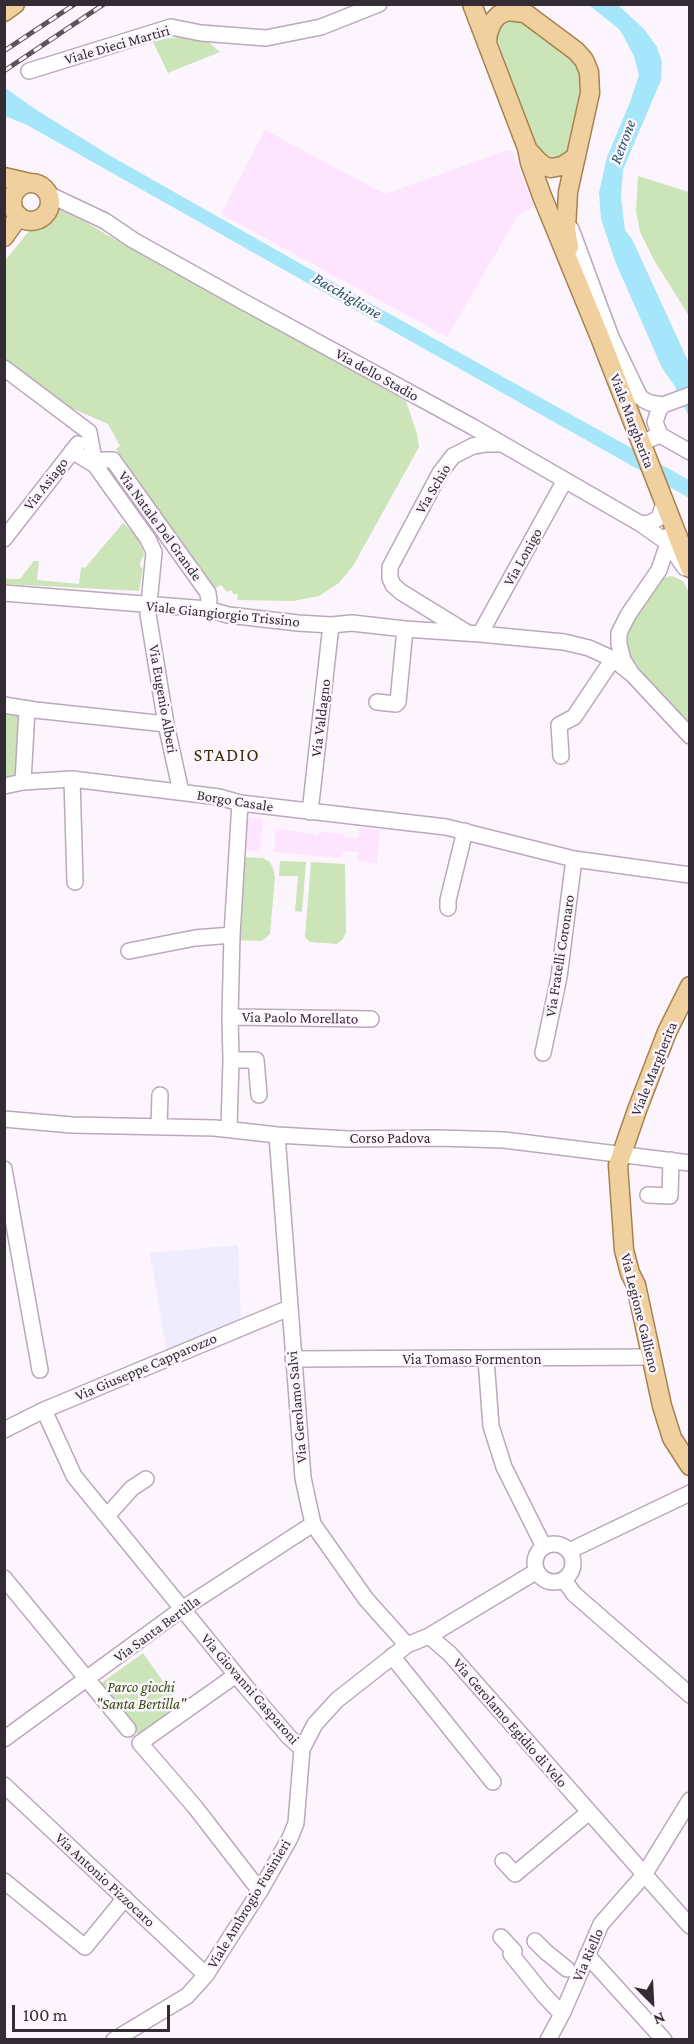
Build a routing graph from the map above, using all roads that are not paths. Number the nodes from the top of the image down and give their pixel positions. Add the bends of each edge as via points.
1 (15, 4) edge
2 (379, 4) edge
3 (472, 4) edge
4 (518, 9) edge
5 (4, 12) edge
6 (487, 42) junction
7 (29, 71) dead end
8 (527, 148) junction
9 (576, 157) junction
10 (4, 177) edge
11 (30, 183) junction
12 (48, 194) junction
13 (12, 209) edge
14 (567, 214) junction
15 (4, 237) edge
16 (575, 275) junction
17 (4, 368) edge
18 (690, 395) edge
19 (663, 405) junction
20 (89, 432) junction
21 (660, 435) junction
22 (500, 444) junction
23 (641, 444) junction
24 (72, 451) junction
25 (690, 452) edge
26 (95, 465) junction
27 (565, 480) junction
28 (661, 497) junction
29 (641, 524) junction
30 (4, 538) edge
31 (668, 543) junction
32 (390, 567) joint
33 (690, 568) edge
34 (659, 570) junction
35 (690, 578) edge
36 (4, 594) edge
37 (149, 605) junction
38 (207, 609) junction
39 (332, 625) junction
40 (405, 629) junction
41 (474, 633) junction
42 (608, 656) junction
43 (633, 675) junction
44 (377, 702) dead end
45 (4, 705) edge
46 (27, 709) junction
47 (166, 724) junction
48 (690, 735) edge
49 (561, 756) dead end
50 (72, 779) junction
51 (23, 782) junction
52 (4, 786) edge
53 (181, 792) junction
54 (240, 803) junction
55 (310, 812) junction
56 (465, 831) junction
57 (574, 859) junction
58 (690, 875) edge
59 (75, 882) dead end
60 (448, 908) dead end
61 (232, 935) junction
62 (129, 951) dead end
63 (690, 986) edge
64 (230, 1017) junction
65 (371, 1019) dead end
66 (543, 1053) dead end
67 (231, 1060) junction
68 (160, 1095) dead end
69 (259, 1095) dead end
70 (4, 1119) edge
71 (159, 1126) junction
72 (229, 1129) junction
73 (277, 1136) junction
74 (621, 1154) junction
75 (671, 1160) junction
76 (690, 1163) edge
77 (4, 1169) edge
78 (648, 1196) dead end
79 (289, 1308) junction
80 (652, 1358) junction
81 (293, 1359) junction
82 (486, 1359) junction
83 (40, 1370) dead end
84 (44, 1410) junction
85 (4, 1430) edge
86 (690, 1466) edge
87 (146, 1479) dead end
88 (690, 1493) edge
89 (107, 1516) junction
90 (313, 1524) junction
91 (544, 1547) junction
92 (569, 1551) junction
93 (537, 1571) junction
94 (4, 1578) edge
95 (564, 1580) junction
96 (182, 1610) junction
97 (429, 1636) junction
98 (407, 1645) junction
99 (392, 1656) junction
100 (236, 1675) junction
101 (86, 1680) junction
102 (690, 1695) edge
103 (128, 1729) dead end
104 (4, 1739) edge
105 (302, 1749) junction
106 (492, 1782) dead end
107 (4, 1785) edge
108 (690, 1800) edge
109 (589, 1812) junction
110 (503, 1861) dead end
111 (644, 1875) junction
112 (4, 1881) edge
113 (261, 1891) junction
114 (125, 1898) junction
115 (690, 1926) edge
116 (501, 1937) dead end
117 (587, 1955) junction
118 (567, 1969) dead end
119 (525, 1970) junction
120 (206, 1975) junction
121 (563, 2013) junction
122 (555, 2037) edge
123 (114, 2040) edge
124 (664, 2040) edge

1 - 5 main road
2 - 7 street, Viale Dieci Martiri via 321,27 266,38 171,27
3 - 6 main road, Viale Margherita
4 - 6 main road, Viale Margherita via 492,21
4 - 9 main road, Viale Margherita via 576,51 588,66 590,93
6 - 8 main road, Viale Margherita
8 - 9 main road, Viale Margherita via 550,168
8 - 16 main road, Viale Margherita
9 - 14 main road, Viale Margherita
10 - 11 main road, Via dello Stadio
11 - 12 main road, Via dello Stadio via 41,186
11 - 13 main road via 16,190
12 - 13 main road via 50,204 41,217 31,220
12 - 22 street, Via dello Stadio via 105,221
13 - 15 main road
14 - 16 main road, Viale Margherita
14 - 19 street, Viale Margherita via 611,337 640,397 650,404
16 - 23 main road, Viale Margherita
17 - 20 street
18 - 19 street
19 - 21 street via 655,422
20 - 24 street, Via Asiago
20 - 26 street, Via Natale Del Grande
21 - 23 street
21 - 25 street
22 - 27 street, Via dello Stadio
22 - 32 street, Via Schio via 473,446 453,456
23 - 28 main road, Viale Margherita
24 - 26 street, Via Natale Del Grande
24 - 30 street, Via Asiago
26 - 37 street, Via Natale Del Grande via 154,552
26 - 38 street, Via Natale Del Grande via 113,460 208,593
27 - 29 street, Via dello Stadio
27 - 41 street, Via Lonigo
28 - 29 street via 658,518
28 - 31 street
28 - 33 main road, Viale Margherita
29 - 31 street, Via dello Stadio
31 - 34 street
31 - 35 street, Via dello Stadio
32 - 41 street, Viale Giangiorgio Trissino via 393,585 401,592
34 - 35 street via 671,569
34 - 43 street via 619,633 623,660
36 - 37 street, Viale Giangiorgio Trissino
37 - 38 street, Viale Giangiorgio Trissino
37 - 47 street, Via Eugenio Alberi
38 - 39 street, Viale Giangiorgio Trissino via 228,615
39 - 40 street, Viale Giangiorgio Trissino via 352,623
39 - 55 street, Via Valdagno
40 - 41 street, Viale Giangiorgio Trissino
40 - 44 street via 399,700 396,704
41 - 42 street, Viale Giangiorgio Trissino via 564,642
42 - 43 street
42 - 49 street via 574,717 559,725
43 - 48 street
45 - 46 street
46 - 47 street
46 - 51 street
47 - 53 street, Via Eugenio Alberi
50 - 51 street, Borgo Casale
50 - 53 street, Borgo Casale
50 - 59 street
51 - 52 street, Borgo Casale
53 - 54 street, Borgo Casale via 219,796
54 - 55 street, Borgo Casale
54 - 61 street
55 - 56 street, Borgo Casale
56 - 57 street, Borgo Casale
56 - 60 street
57 - 58 street, Borgo Casale
57 - 66 street, Via Fratelli Coronaro via 559,977
61 - 62 street
61 - 64 street
63 - 74 main road, Viale Margherita
64 - 65 street, Via Paolo Morellato
64 - 67 street
67 - 69 street via 256,1060
67 - 72 street
68 - 71 street
70 - 71 street, Corso Padova
71 - 72 street, Corso Padova
72 - 73 street, Corso Padova
73 - 74 street, Corso Padova via 504,1140
73 - 79 street, Via Gerolamo Salvi
74 - 75 street, Corso Padova
74 - 80 main road, Via Legione Gallieno via 618,1165 624,1250
75 - 76 street, Corso Padova
75 - 78 street via 670,1196
77 - 83 street
79 - 81 street, Via Gerolamo Salvi
79 - 84 street, Via Giuseppe Capparozzo
80 - 82 street, Via Tomaso Formenton
80 - 86 main road, Via Legione Gallieno via 672,1438
81 - 82 street, Via Tomaso Formenton
81 - 90 street, Via Gerolamo Salvi via 303,1478
82 - 91 street via 491,1426 504,1467
84 - 85 street, Via Giuseppe Capparozzo
84 - 89 street, Via Giovanni Gasparoni via 74,1476
87 - 89 street via 132,1488
88 - 92 street
89 - 96 street, Via Giovanni Gasparoni
90 - 96 street, Via Santa Bertilla
90 - 98 street, Via Gerolamo Salvi via 366,1599
91 - 92 street via 555,1544
91 - 93 street via 537,1555
92 - 95 street via 573,1569
93 - 95 street via 545,1580
93 - 97 street, Viale Ambrogio Fusinieri
94 - 101 street
95 - 102 street via 574,1594
96 - 100 street, Via Giovanni Gasparoni
96 - 101 street, Via Santa Bertilla
97 - 98 street, Viale Ambrogio Fusinieri
97 - 109 street, Via Gerolamo Egidio di Velo via 450,1654
98 - 99 street, Viale Ambrogio Fusinieri
99 - 105 street, Viale Ambrogio Fusinieri via 337,1700 315,1724
99 - 106 street
100 - 105 street, Via Giovanni Gasparoni
100 - 113 street via 141,1743
101 - 103 street
101 - 104 street, Via Santa Bertilla
105 - 113 street, Viale Ambrogio Fusinieri via 296,1823
107 - 114 street, Via Antonio Pizzocaro
108 - 111 street, Via Riello
109 - 110 street via 515,1874
109 - 111 street, Via Gerolamo Egidio di Velo
111 - 115 street, Via Gerolamo Egidio di Velo
111 - 117 street, Via Riello via 601,1924
112 - 114 street via 85,1947
113 - 120 street, Viale Ambrogio Fusinieri
114 - 120 street, Via Antonio Pizzocaro
116 - 119 street
117 - 121 street, Via Riello
117 - 124 street
118 - 119 street, Via Riello via 540,1947
119 - 121 street
120 - 123 street, Viale Ambrogio Fusinieri via 187,1996
121 - 122 street, Via Riello

